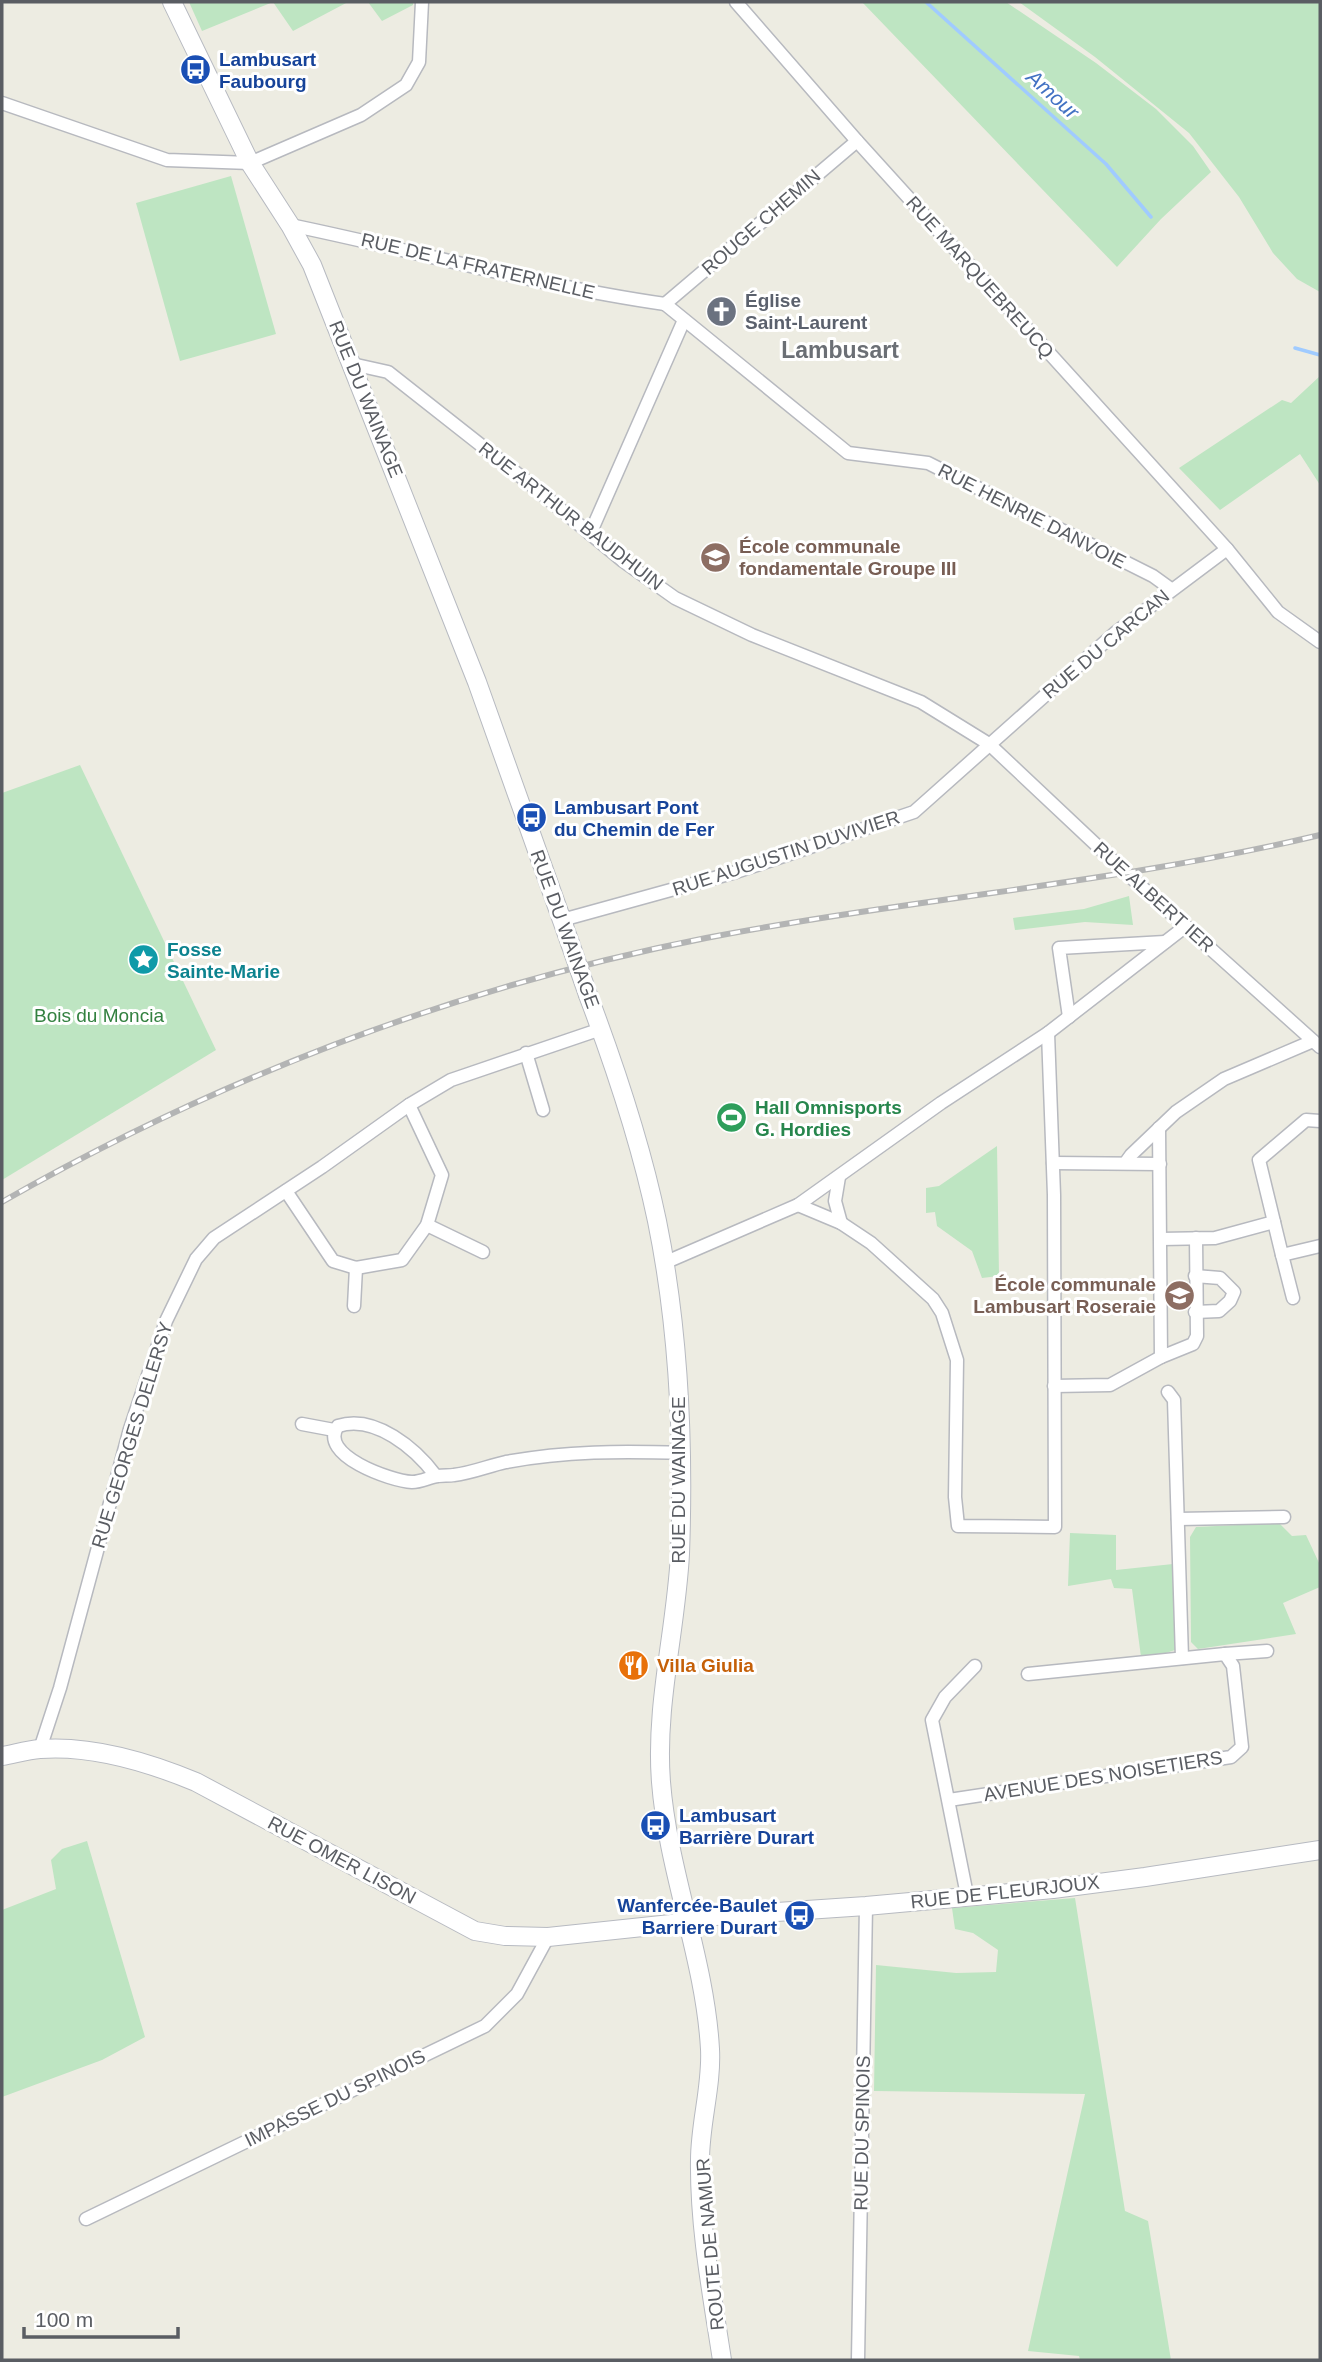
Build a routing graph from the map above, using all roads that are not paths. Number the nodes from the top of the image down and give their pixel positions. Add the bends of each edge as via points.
1 (172, 2) edge
2 (422, 2) edge
3 (736, 2) edge
4 (2, 103) edge
5 (857, 141) junction
6 (250, 163) junction
7 (290, 225) junction
8 (666, 304) junction
9 (684, 320) junction
10 (352, 363) junction
11 (590, 534) junction
12 (1227, 549) junction
13 (1171, 589) junction
14 (1320, 642) edge
15 (989, 744) junction
16 (562, 920) junction
17 (1186, 926) junction
18 (1165, 942) junction
19 (1069, 1017) junction
20 (601, 1029) junction
21 (1048, 1033) junction
22 (1317, 1044) edge
23 (526, 1053) junction
24 (409, 1105) junction
25 (543, 1110) dead end
26 (1320, 1121) edge
27 (1159, 1128) junction
28 (1126, 1162) junction
29 (1053, 1163) junction
30 (1160, 1164) junction
31 (839, 1177) junction
32 (286, 1191) junction
33 (798, 1205) junction
34 (1274, 1222) junction
35 (841, 1223) junction
36 (427, 1225) junction
37 (1195, 1238) junction
38 (1161, 1239) junction
39 (1320, 1246) edge
40 (483, 1252) dead end
41 (1282, 1255) junction
42 (664, 1263) junction
43 (356, 1268) junction
44 (1195, 1276) junction
45 (1293, 1298) dead end
46 (354, 1306) dead end
47 (1195, 1312) junction
48 (1161, 1357) junction
49 (1054, 1385) junction
50 (1168, 1392) dead end
51 (302, 1424) dead end
52 (334, 1430) junction
53 (682, 1453) junction
54 (436, 1476) junction
55 (1284, 1517) dead end
56 (1178, 1519) junction
57 (1266, 1651) dead end
58 (1225, 1654) junction
59 (1182, 1658) junction
60 (975, 1666) dead end
61 (1028, 1674) dead end
62 (40, 1749) junction
63 (2, 1756) edge
64 (949, 1800) junction
65 (1320, 1850) edge
66 (967, 1895) junction
67 (866, 1906) junction
68 (688, 1919) junction
69 (548, 1937) junction
70 (86, 2219) dead end
71 (722, 2360) edge
72 (858, 2360) edge

1 - 6 main road, RUE DU WAINAGE
2 - 6 street via 419,62 406,85 361,115
3 - 5 street, RUE MARQUEBREUCQ
4 - 6 street via 167,160
5 - 8 street, ROUGE CHEMIN
5 - 12 street, RUE MARQUEBREUCQ
6 - 7 main road, RUE DU WAINAGE
7 - 8 street, RUE DE LA FRATERNELLE via 465,266
7 - 10 main road, RUE DU WAINAGE via 312,265
8 - 9 street, RUE HENRIE DANVOIE
9 - 11 street
9 - 13 street, RUE HENRIE DANVOIE via 848,453 928,463
10 - 11 street, RUE ARTHUR BAUDHUIN via 388,372
10 - 16 main road, RUE DU WAINAGE via 477,682
11 - 15 street, RUE ARTHUR BAUDHUIN via 691,607 920,702
12 - 13 street, RUE DU CARCAN
12 - 14 street, RUE MARQUEBREUCQ via 1278,612
13 - 15 street, RUE DU CARCAN
15 - 16 street, RUE AUGUSTIN DUVIVIER via 914,812 736,872
15 - 17 street, RUE ALBERT IER
16 - 20 main road, RUE DU WAINAGE, bridge
17 - 18 street
17 - 22 street, RUE ALBERT IER
18 - 19 street
18 - 19 street via 1059,948
19 - 21 street
20 - 23 street, RUE GEORGES DELERSY
20 - 42 main road, RUE DU WAINAGE via 624,1094
21 - 29 street
21 - 31 street
22 - 27 street via 1224,1079
23 - 24 street, RUE GEORGES DELERSY via 451,1080
23 - 25 street
24 - 32 street, RUE GEORGES DELERSY
24 - 36 street via 443,1175
26 - 34 street via 1306,1120 1259,1160
27 - 28 street
27 - 30 street
28 - 29 street
28 - 30 street
29 - 49 street
30 - 38 street
31 - 33 street
31 - 35 street via 835,1201
32 - 43 street via 333,1261
32 - 62 street, RUE GEORGES DELERSY via 214,1238 196,1259 166,1321 130,1429
33 - 35 street
33 - 42 street
34 - 37 street via 1215,1238
34 - 41 street
35 - 49 street via 895,1264 942,1313 957,1360 958,1526 1055,1527
36 - 40 street
36 - 43 street via 401,1260
37 - 38 street
37 - 44 street
38 - 48 street
39 - 41 street
41 - 45 street
42 - 53 main road, RUE DU WAINAGE
43 - 46 street
44 - 47 street
44 - 47 street via 1220,1278 1234,1292 1219,1311
47 - 48 street via 1193,1344
48 - 49 street via 1110,1385
50 - 56 street via 1174,1400
51 - 52 street
52 - 54 street via 347,1424 390,1434 422,1458
52 - 54 street via 333,1438 341,1450 372,1472 408,1482
53 - 54 street via 563,1453
53 - 68 main road, RUE DU WAINAGE via 680,1557 662,1719 661,1782
55 - 56 street
56 - 59 street
57 - 58 street
58 - 59 street
58 - 64 street, AVENUE DES NOISETIERS via 1233,1666 1242,1747 1231,1757
59 - 61 street
60 - 64 street via 945,1698 932,1720
62 - 63 main road, RUE OMER LISON
62 - 69 main road, RUE OMER LISON via 92,1751 167,1771 196,1782 475,1931
64 - 66 street
65 - 66 main road, RUE DE FLEURJOUX via 1118,1881
66 - 67 main road, RUE DE FLEURJOUX
67 - 68 main road, RUE DE FLEURJOUX
67 - 72 street, RUE DU SPINOIS
68 - 69 main road, RUE OMER LISON
68 - 71 main road, ROUTE DE NAMUR via 710,2049 700,2157
69 - 70 street, IMPASSE DU SPINOIS via 517,1994 485,2026

